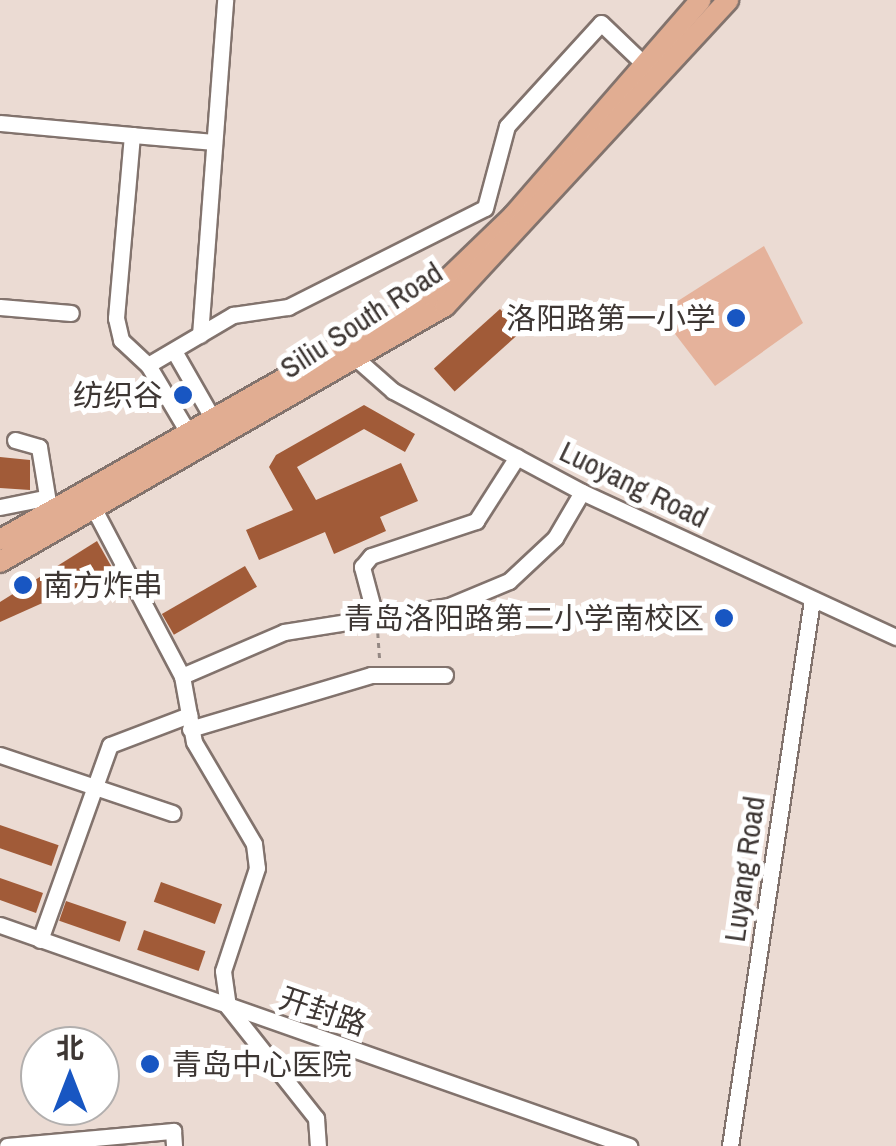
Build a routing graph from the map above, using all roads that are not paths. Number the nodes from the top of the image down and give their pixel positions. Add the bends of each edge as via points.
1 (225, 0) edge
2 (701, 0) edge
3 (728, 0) edge
4 (645, 65) junction
5 (0, 123) edge
6 (132, 135) junction
7 (212, 142) junction
8 (0, 307) edge
9 (71, 313) dead end
10 (200, 336) junction
11 (174, 352) junction
12 (352, 357) junction
13 (148, 366) junction
14 (220, 431) junction
15 (15, 440) dead end
16 (195, 445) junction
17 (516, 457) junction
18 (582, 492) junction
19 (45, 506) junction
20 (0, 507) edge
21 (95, 511) junction
22 (0, 540) edge
23 (0, 562) edge
24 (812, 600) junction
25 (374, 612) junction
26 (896, 637) edge
27 (445, 675) dead end
28 (182, 676) junction
29 (190, 722) junction
30 (0, 754) edge
31 (94, 787) junction
32 (172, 813) dead end
33 (0, 925) edge
34 (40, 940) junction
35 (228, 1006) junction
36 (7, 1146) edge
37 (174, 1146) edge
38 (318, 1146) edge
39 (629, 1146) edge
40 (730, 1146) edge

1 - 7 street
2 - 4 main road, Siliu South Road
3 - 12 main road, Siliu South Road via 482,274
4 - 10 street via 600,23 508,126 485,208 288,307 232,315
4 - 12 main road, Siliu South Road via 470,261
5 - 6 street
6 - 7 street
6 - 13 street via 116,318 122,340
7 - 10 street
8 - 9 street
10 - 11 street
11 - 13 street
11 - 14 street
12 - 14 main road, Siliu South Road
12 - 17 street, Luoyang Road
13 - 16 street
14 - 16 main road, Siliu South Road
15 - 19 street via 40,447
16 - 19 main road, Siliu South Road
16 - 21 main road, Siliu South Road
17 - 18 street, Luoyang Road
17 - 25 street via 476,521 371,556 362,567
18 - 24 street, Luoyang Road
18 - 25 street via 556,538 509,581 450,606
19 - 20 street
19 - 22 main road, Siliu South Road
21 - 23 main road, Siliu South Road
21 - 28 street
24 - 26 street, Luoyang Road
24 - 40 street, Luyang Road
25 - 28 street via 284,632
27 - 29 street via 399,682 371,675
28 - 29 street
29 - 31 street via 114,740
29 - 35 street via 254,844 257,868 223,971
30 - 31 street
31 - 32 street
31 - 34 street
33 - 34 street, 开封路
34 - 35 street, 开封路
35 - 38 street via 316,1118
35 - 39 street, 开封路
36 - 37 street via 173,1131

